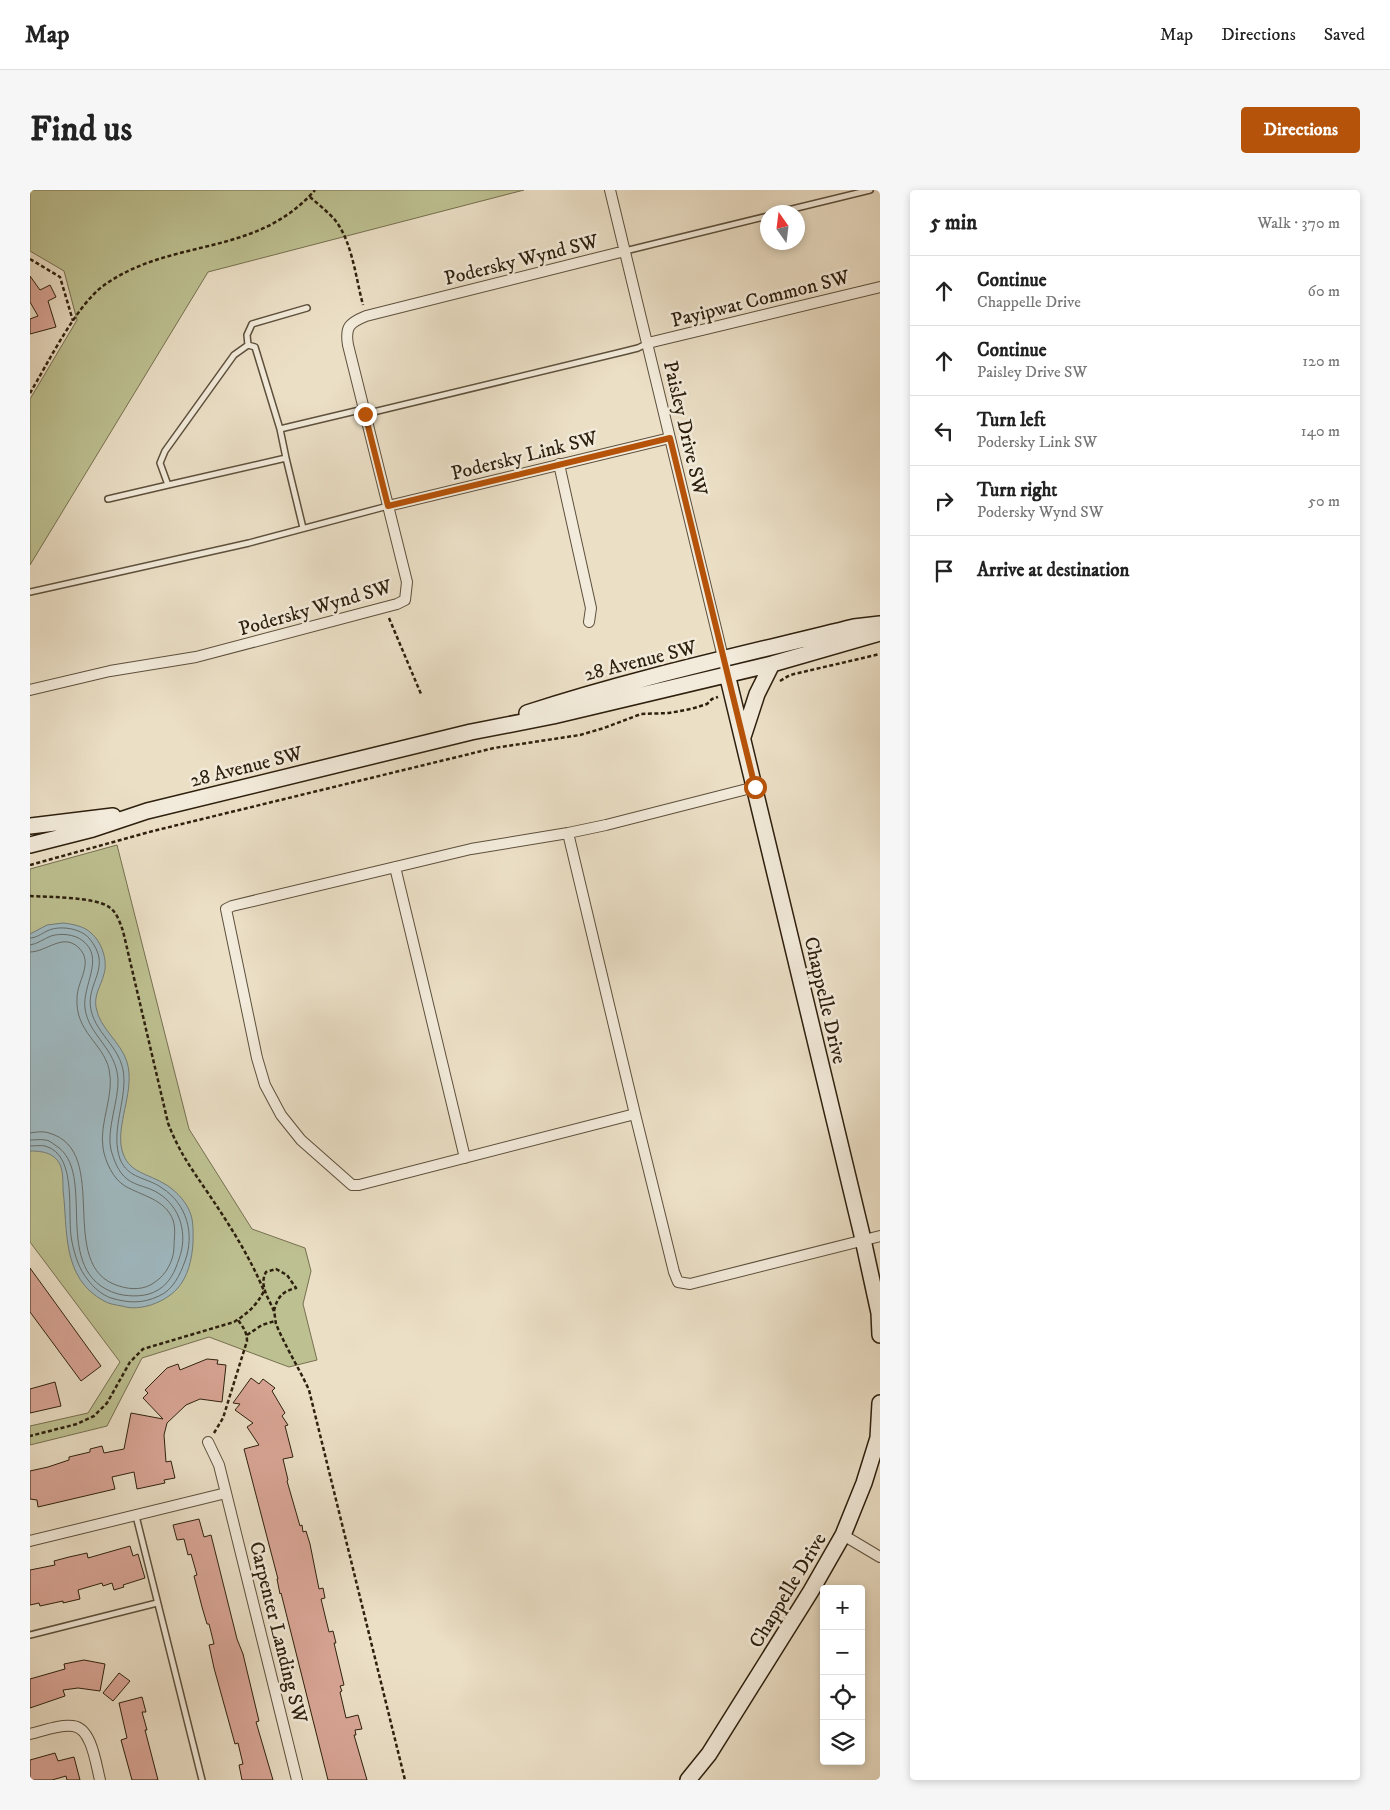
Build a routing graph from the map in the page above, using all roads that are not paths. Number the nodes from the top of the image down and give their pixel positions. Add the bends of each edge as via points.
1 (610, 190) edge
2 (870, 190) edge
3 (805, 206) edge
4 (760, 218) edge
5 (625, 251) junction
6 (880, 287) edge
7 (307, 308) dead end
8 (648, 343) junction
9 (248, 346) junction
10 (364, 412) junction
11 (280, 429) junction
12 (670, 438) junction
13 (286, 458) junction
14 (559, 464) junction
15 (168, 485) junction
16 (108, 499) dead end
17 (388, 506) junction
18 (303, 528) junction
19 (30, 592) edge
20 (589, 622) dead end
21 (880, 624) edge
22 (880, 633) edge
23 (723, 659) junction
24 (772, 664) junction
25 (727, 674) junction
26 (30, 690) edge
27 (471, 732) junction
28 (743, 737) junction
29 (755, 787) junction
30 (147, 811) junction
31 (30, 826) edge
32 (568, 833) junction
33 (30, 845) edge
34 (395, 867) junction
35 (635, 1114) junction
36 (465, 1158) junction
37 (880, 1236) edge
38 (863, 1240) junction
39 (880, 1336) edge
40 (880, 1403) edge
41 (208, 1442) road end
42 (226, 1493) junction
43 (136, 1516) junction
44 (843, 1535) junction
45 (30, 1541) edge
46 (880, 1556) edge
47 (157, 1603) junction
48 (30, 1635) edge
49 (30, 1734) edge
50 (100, 1780) edge
51 (202, 1780) edge
52 (297, 1780) edge
53 (688, 1780) edge

1 - 5 street, Paisley Drive SW
2 - 3 lane
4 - 5 lane
5 - 8 street, Paisley Drive SW
5 - 10 street, Podersky Wynd SW via 355,320 346,335
6 - 8 street, Payipwat Common SW
7 - 9 lane via 252,324
8 - 10 lane via 622,352
8 - 12 street, Paisley Drive SW
9 - 11 lane via 255,347
9 - 15 lane via 234,355 164,451 160,463
10 - 11 lane
10 - 17 street, Podersky Wynd SW
11 - 13 lane
12 - 14 street, Podersky Link SW
12 - 23 street, Paisley Drive SW
13 - 15 lane
13 - 18 lane
14 - 17 street, Podersky Link SW
14 - 20 street via 591,608
15 - 16 lane
17 - 18 lane
17 - 26 street, Podersky Wynd SW via 406,582 405,600 196,657 117,670
18 - 19 lane
21 - 23 main road, 28 Avenue SW via 854,627
22 - 24 main road, 28 Avenue SW
23 - 25 street, Paisley Drive SW
23 - 27 main road, 28 Avenue SW via 583,694
24 - 25 main road, 28 Avenue SW
24 - 28 main road via 757,694
25 - 27 main road, 28 Avenue SW via 553,716
25 - 28 main road, Chappelle Drive
27 - 30 main road, 28 Avenue SW
28 - 29 main road, Chappelle Drive
29 - 32 street
29 - 38 main road, Chappelle Drive
30 - 31 main road, 28 Avenue SW
30 - 33 main road, 28 Avenue SW
32 - 34 street via 494,844
32 - 35 street
34 - 36 street
34 - 36 street via 226,909 257,1058 265,1085 281,1115 301,1140 352,1185
35 - 36 street
35 - 38 street via 678,1282 690,1284
37 - 38 street
38 - 39 main road, Chappelle Drive via 879,1314
40 - 44 main road, Chappelle Drive via 878,1438
41 - 42 street, Carpenter Landing SW via 219,1465
42 - 43 street
42 - 52 street, Carpenter Landing SW
43 - 45 street
43 - 47 lane
44 - 46 street
44 - 53 main road, Chappelle Drive via 709,1754
47 - 48 lane
47 - 51 lane
49 - 50 street via 66,1726 76,1726 84,1731 89,1738

